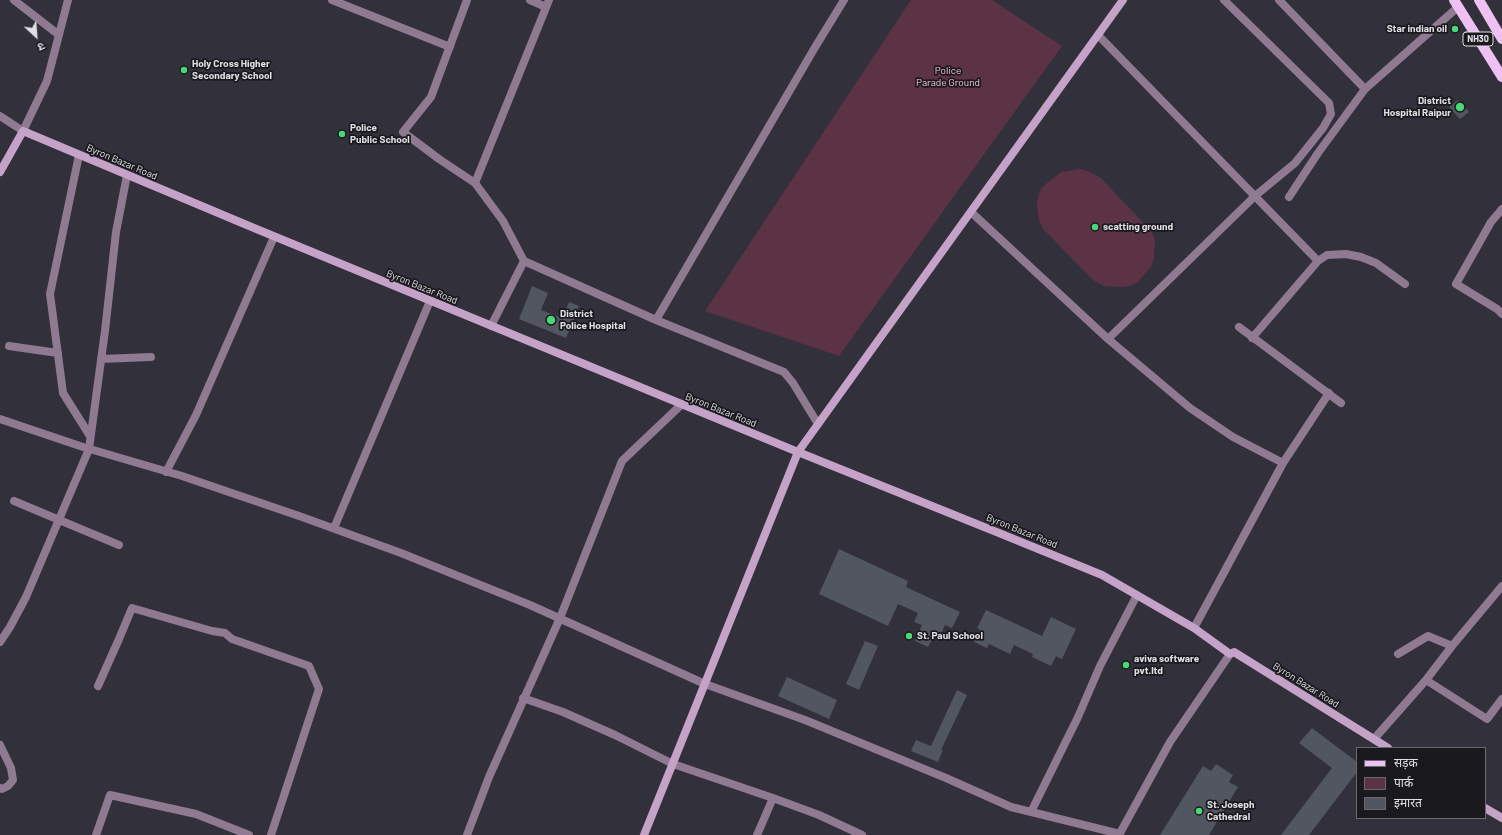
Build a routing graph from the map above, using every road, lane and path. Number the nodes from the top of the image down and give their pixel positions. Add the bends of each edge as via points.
1 (14, 0) edge
2 (68, 0) edge
3 (332, 0) edge
4 (467, 0) edge
5 (530, 0) edge
6 (844, 0) edge
7 (1123, 0) edge
8 (1224, 0) edge
9 (1278, 0) edge
10 (1479, 0) edge
11 (547, 3) edge
12 (1456, 3) edge
13 (1098, 34) junction
14 (59, 35) junction
15 (1502, 39) edge
16 (450, 47) junction
17 (1502, 77) edge
18 (1365, 89) junction
19 (0, 116) edge
20 (23, 131) junction
21 (80, 155) junction
22 (0, 172) edge
23 (127, 175) junction
24 (475, 183) junction
25 (1255, 196) junction
26 (1289, 197) dead end
27 (1502, 209) edge
28 (971, 212) junction
29 (274, 237) junction
30 (524, 261) junction
31 (1318, 261) junction
32 (1405, 284) dead end
33 (430, 301) junction
34 (1502, 314) edge
35 (656, 320) junction
36 (491, 326) junction
37 (1239, 327) dead end
38 (1252, 338) junction
39 (1108, 339) junction
40 (9, 346) dead end
41 (58, 353) junction
42 (151, 357) dead end
43 (100, 359) junction
44 (1329, 393) junction
45 (1342, 403) dead end
46 (682, 404) junction
47 (0, 419) edge
48 (818, 424) junction
49 (90, 436) junction
50 (89, 449) junction
51 (798, 452) junction
52 (1283, 463) junction
53 (166, 472) junction
54 (14, 501) dead end
55 (59, 519) junction
56 (334, 528) junction
57 (119, 544) dead end
58 (1502, 586) edge
59 (1137, 595) junction
60 (560, 618) junction
61 (1194, 628) junction
62 (0, 642) edge
63 (1452, 646) junction
64 (1230, 654) junction
65 (1398, 654) dead end
66 (1426, 680) junction
67 (705, 684) junction
68 (98, 686) dead end
69 (523, 698) junction
70 (1502, 699) edge
71 (1374, 739) junction
72 (0, 745) edge
73 (1386, 747) edge
74 (673, 764) junction
75 (0, 788) edge
76 (772, 798) junction
77 (1486, 809) edge
78 (1031, 812) junction
79 (1502, 818) edge
80 (96, 835) edge
81 (249, 835) edge
82 (271, 835) edge
83 (467, 835) edge
84 (644, 835) edge
85 (757, 835) edge
86 (862, 835) edge
87 (1120, 835) edge

1 - 14 street
2 - 14 street
3 - 16 street
4 - 16 street
5 - 11 street
6 - 35 street
7 - 13 street
8 - 25 street via 1329,104 1331,114 1295,163
9 - 18 street
10 - 15 main road, NH30
11 - 24 street
12 - 17 main road, NH30
12 - 18 street
13 - 25 street
13 - 28 street
14 - 20 street via 47,81
16 - 24 street via 431,97 403,132
18 - 26 street
19 - 20 street
20 - 21 street, Byron Bazar Road
20 - 22 street
21 - 23 street, Byron Bazar Road
21 - 41 street via 50,294
23 - 29 street, Byron Bazar Road
23 - 43 street via 116,232
24 - 30 street via 503,221
25 - 31 street
25 - 39 street
27 - 34 street via 1491,222 1456,284
28 - 39 street
28 - 48 street
29 - 33 street, Byron Bazar Road
29 - 53 street via 196,415
30 - 35 street
30 - 36 street
31 - 32 street via 1327,255 1346,254 1361,257 1376,263
31 - 38 street
33 - 36 street, Byron Bazar Road
33 - 56 street
35 - 48 street via 784,372
36 - 46 street, Byron Bazar Road
37 - 38 street
38 - 44 street
39 - 52 street via 1190,408 1233,437
40 - 41 street
41 - 49 street via 63,393
42 - 43 street
43 - 49 street
44 - 45 street
44 - 52 street
46 - 51 street, Byron Bazar Road
46 - 60 street via 622,461
47 - 50 street
48 - 51 street
49 - 50 street
50 - 53 street
50 - 55 street
51 - 59 street, Byron Bazar Road via 1094,572
51 - 67 street
52 - 61 street
53 - 56 street
54 - 55 street
55 - 57 street
55 - 62 street via 26,597
56 - 60 street
58 - 63 street
59 - 61 street, Byron Bazar Road
59 - 78 street via 1100,666
60 - 67 street
60 - 69 street
61 - 64 street, Byron Bazar Road
63 - 65 street via 1428,636
63 - 66 street
64 - 71 street, Byron Bazar Road via 1234,652
64 - 87 street via 1170,742
66 - 70 street via 1487,719
66 - 71 street
67 - 74 street
67 - 78 street via 805,720 1011,807
68 - 82 street via 132,608 224,633 232,639 309,666 319,689
69 - 74 street via 563,712
69 - 83 street
71 - 73 street, Byron Bazar Road
72 - 75 street via 11,768 13,780 8,786
74 - 76 street
74 - 84 street
76 - 85 street
76 - 86 street
77 - 79 street
78 - 87 street
80 - 81 street via 110,795 196,814

